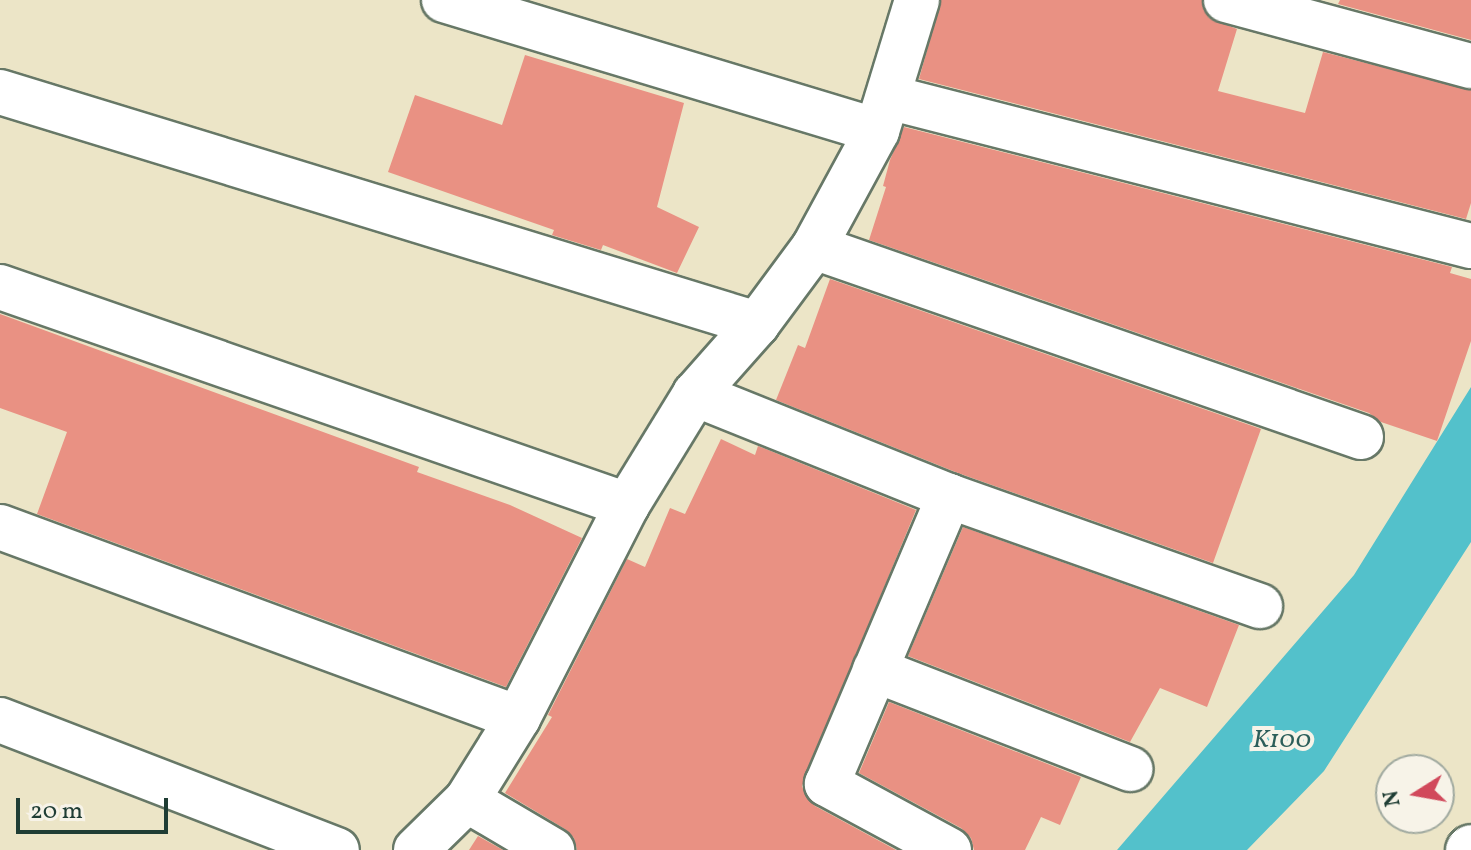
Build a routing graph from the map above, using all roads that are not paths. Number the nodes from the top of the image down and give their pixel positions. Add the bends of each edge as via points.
1 (444, 0) edge
2 (917, 0) edge
3 (1226, 0) edge
4 (1471, 66) edge
5 (0, 92) edge
6 (883, 114) junction
7 (1471, 246) edge
8 (814, 247) junction
9 (0, 287) edge
10 (757, 324) junction
11 (695, 394) junction
12 (1361, 437) dead end
13 (949, 496) junction
14 (627, 505) junction
15 (0, 527) edge
16 (1260, 606) dead end
17 (875, 670) junction
18 (518, 718) junction
19 (0, 720) edge
20 (1130, 769) dead end
21 (467, 800) junction
22 (337, 850) edge
23 (416, 850) edge
24 (552, 850) edge
25 (949, 850) edge

1 - 6 street
2 - 6 street
3 - 4 street
5 - 10 street
6 - 7 street
6 - 8 street
8 - 10 street
8 - 12 street
9 - 14 street
10 - 11 street
11 - 13 street
11 - 14 street
13 - 16 street
13 - 17 street
14 - 18 street
15 - 18 street
17 - 20 street
17 - 25 street via 827,784
18 - 21 street
19 - 22 street
21 - 23 street
21 - 24 street

